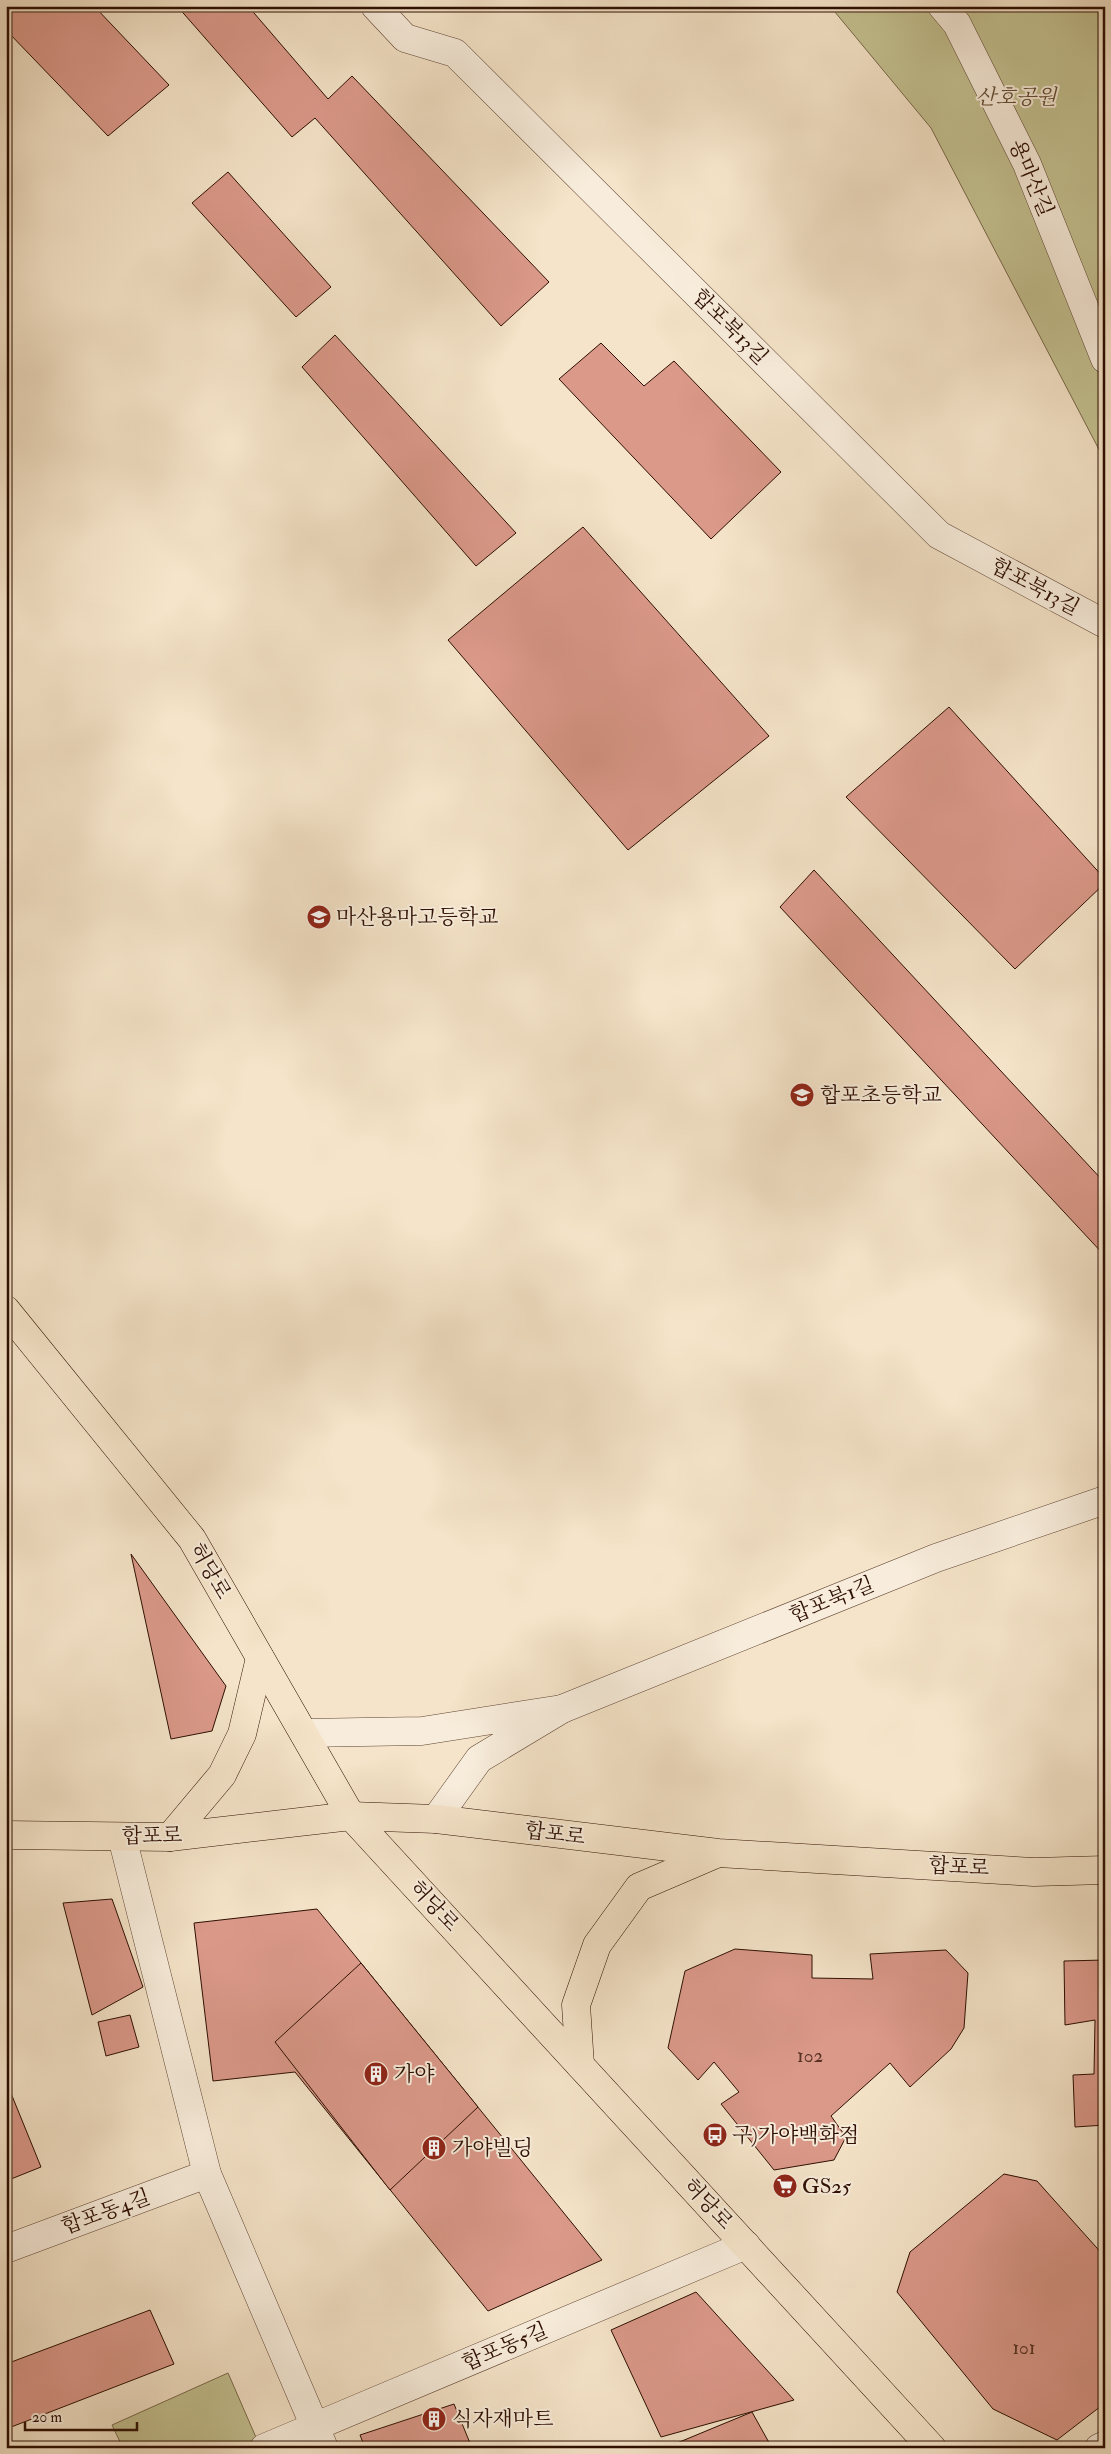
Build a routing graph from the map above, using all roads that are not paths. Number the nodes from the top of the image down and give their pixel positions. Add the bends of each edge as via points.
1 (375, 6) edge
2 (942, 6) edge
3 (1105, 359) edge
4 (1105, 624) edge
5 (6, 1310) edge
6 (1105, 1500) edge
7 (260, 1658) junction
8 (562, 1709) junction
9 (304, 1733) junction
10 (351, 1816) junction
11 (436, 1819) junction
12 (6, 1835) edge
13 (122, 1837) junction
14 (170, 1837) junction
15 (718, 1853) junction
16 (1105, 1870) edge
17 (580, 2065) junction
18 (207, 2174) junction
19 (746, 2245) junction
20 (6, 2249) edge
21 (320, 2437) edge
22 (1105, 2445) edge
23 (264, 2448) edge
24 (932, 2448) edge
25 (1099, 2448) edge

1 - 4 street, 합포북13길 via 405,38 454,52 939,535
2 - 3 street, 용마산길 via 957,24 1027,164
5 - 7 main road, 허당로 via 192,1539
6 - 8 street, 합포북1길 via 936,1558
7 - 9 main road, 허당로
7 - 14 main road via 242,1734 222,1775
8 - 9 street via 422,1731
8 - 11 street via 479,1759
9 - 10 main road, 허당로
10 - 11 main road, 합포로
10 - 14 main road, 합포로
10 - 17 main road, 허당로
11 - 15 main road, 합포로
12 - 13 main road, 합포로
13 - 14 main road, 합포로
13 - 18 street
15 - 16 main road, 합포로 via 1034,1872
15 - 17 main road via 639,1887 598,1945 576,2005
17 - 19 main road, 허당로
18 - 20 street, 합포동4길
18 - 21 street
19 - 21 street, 합포동5길
19 - 24 main road, 허당로
21 - 23 street, 합포동5길
22 - 25 street

